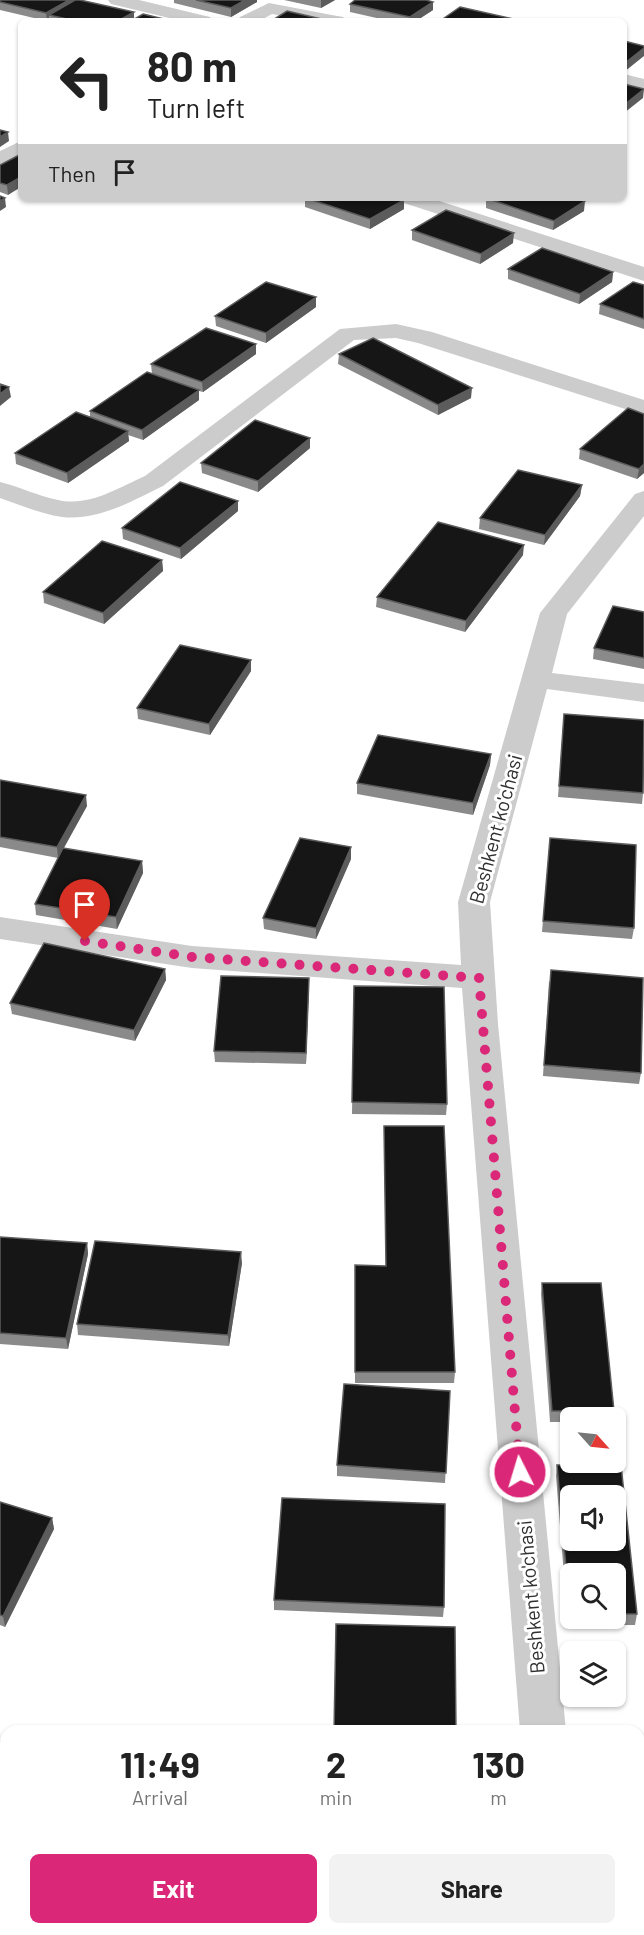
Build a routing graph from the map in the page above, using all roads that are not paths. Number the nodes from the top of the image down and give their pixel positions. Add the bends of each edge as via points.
1 (117, 0) edge
2 (192, 18) edge
3 (251, 18) edge
4 (321, 18) edge
5 (627, 81) edge
6 (644, 85) edge
7 (18, 149) edge
8 (0, 159) edge
9 (418, 201) edge
10 (644, 274) edge
11 (644, 408) edge
12 (0, 490) edge
13 (644, 499) edge
14 (536, 679) junction
15 (644, 693) edge
16 (0, 928) edge
17 (479, 978) junction
18 (542, 1725) edge

1 - 2 street
3 - 4 street via 269,8
5 - 6 street
7 - 8 street
9 - 10 street
11 - 12 street via 424,336 396,331 348,334 154,481 128,493 98,506 63,510
13 - 14 street, Beshkent ko'chasi via 555,613
14 - 15 street
14 - 17 street, Beshkent ko'chasi via 474,902
16 - 17 street via 192,957
17 - 18 street, Beshkent ko'chasi

